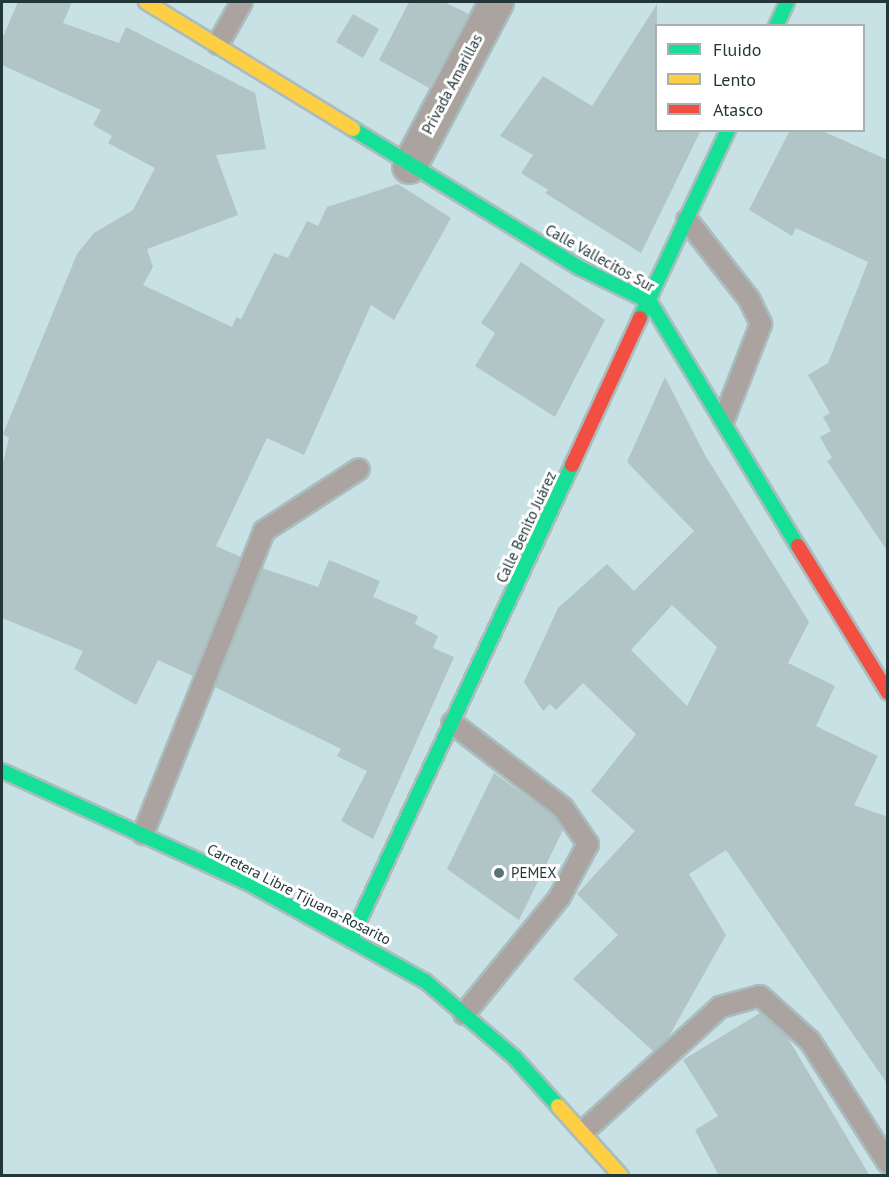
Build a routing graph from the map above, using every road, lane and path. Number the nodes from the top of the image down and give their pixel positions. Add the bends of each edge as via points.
1 (146, 2) edge
2 (242, 2) edge
3 (496, 2) edge
4 (788, 2) edge
5 (777, 24) edge
6 (218, 44) junction
7 (727, 132) edge
8 (409, 166) junction
9 (687, 220) junction
10 (650, 302) junction
11 (724, 419) junction
12 (359, 469) dead end
13 (888, 693) edge
14 (452, 723) junction
15 (2, 771) edge
16 (143, 834) junction
17 (352, 936) junction
18 (464, 1014) junction
19 (585, 1130) junction
20 (888, 1162) edge
21 (621, 1176) edge

1 - 6 street, Calle Vallecitos Sur
2 - 6 lane
3 - 8 street, Privada Amarillas
4 - 5 street
6 - 8 street, Calle Vallecitos Sur
7 - 9 street, Calle Benito Juárez
8 - 10 street, Calle Vallecitos Sur via 578,267
9 - 10 street, Calle Benito Juárez
9 - 11 lane via 749,299 761,324
10 - 11 street, Calle Vallecitos Sur
10 - 14 street, Calle Benito Juárez
11 - 13 street, Calle Vallecitos Sur
12 - 16 lane via 264,531
14 - 17 street, Calle Benito Juárez
14 - 18 lane via 563,808 588,844 559,898
15 - 16 street, Carretera Libre Tijuana-Rosarito
16 - 17 street, Carretera Libre Tijuana-Rosarito
17 - 18 street, Carretera Libre Tijuana-Rosarito via 425,981
18 - 19 street, Carretera Libre Tijuana-Rosarito
19 - 20 lane via 720,1006 760,996 810,1041
19 - 21 street, Carretera Libre Tijuana-Rosarito

